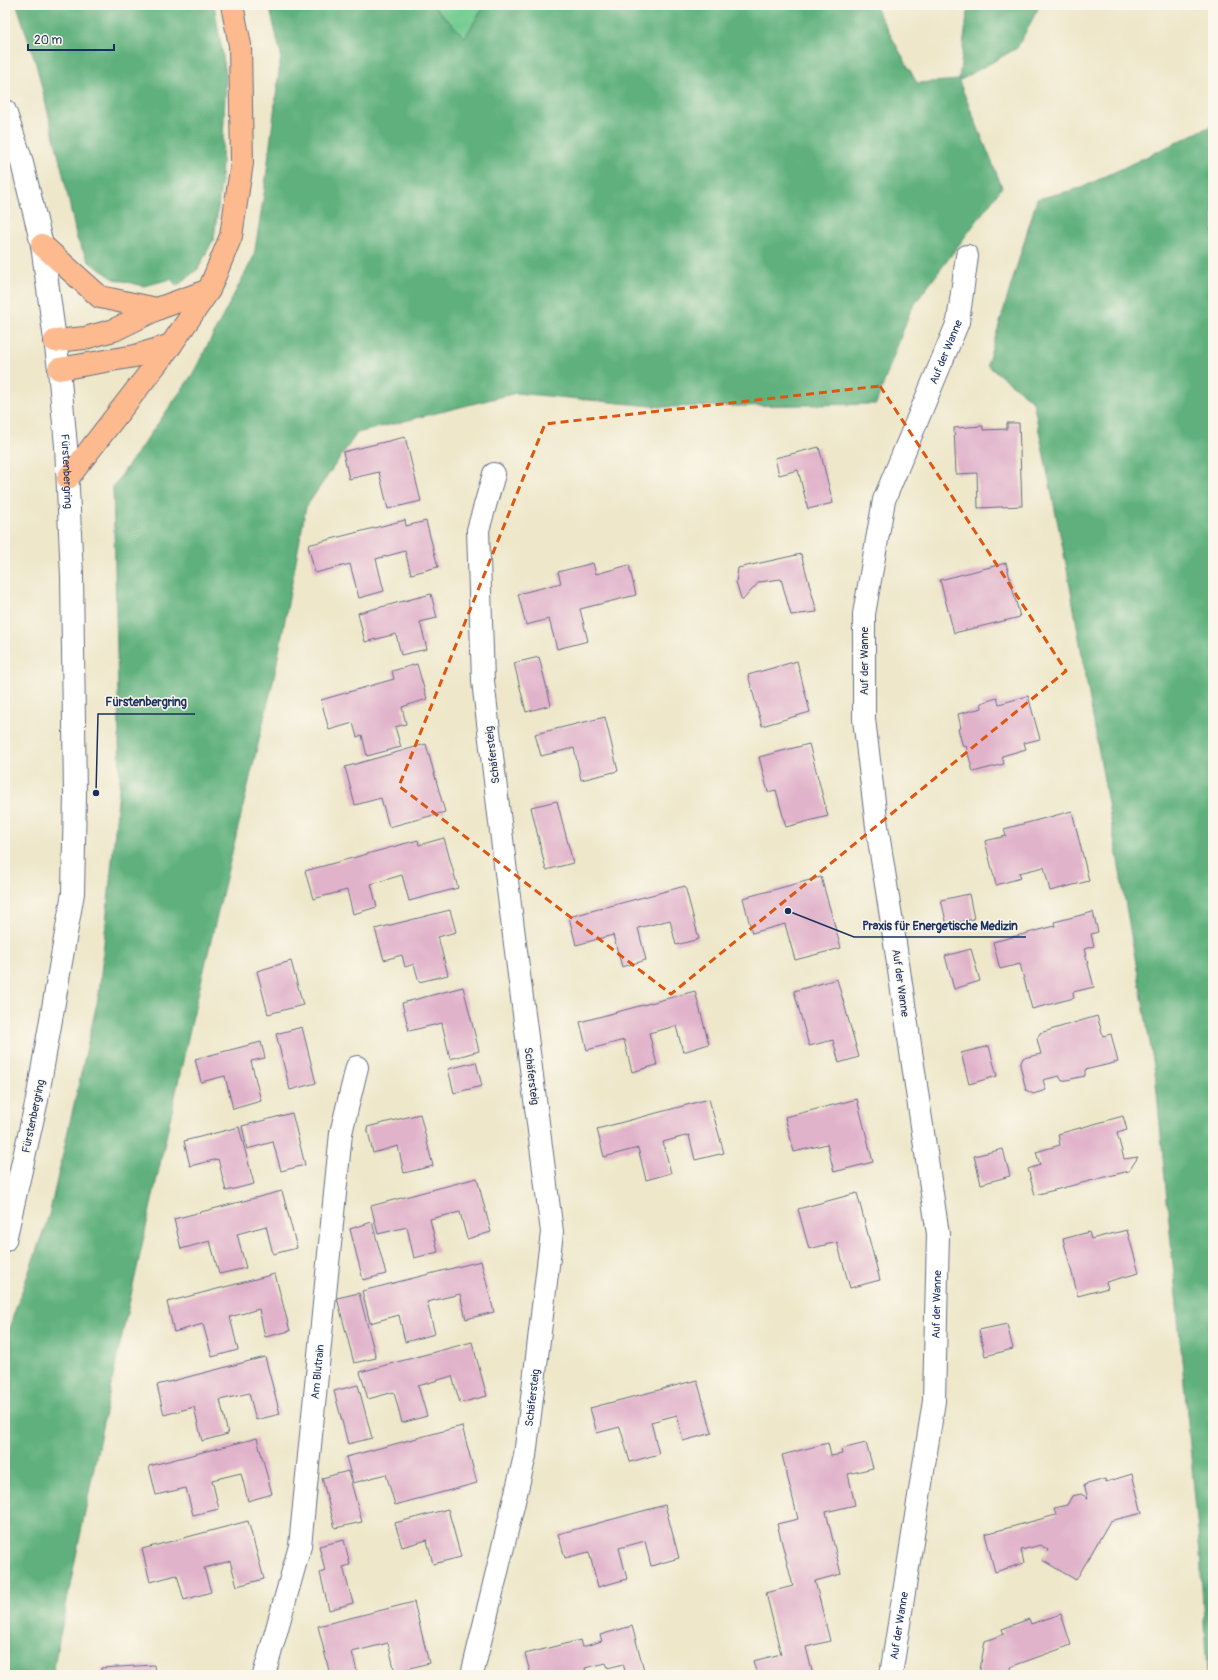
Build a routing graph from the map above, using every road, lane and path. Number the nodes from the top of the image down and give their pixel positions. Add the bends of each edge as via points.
1 (232, 5) edge
2 (5, 111) edge
3 (42, 245) junction
4 (967, 256) dead end
5 (209, 290) junction
6 (157, 309) junction
7 (55, 341) junction
8 (171, 345) junction
9 (58, 369) junction
10 (494, 474) dead end
11 (68, 478) junction
12 (357, 1067) dead end
13 (5, 1240) edge
14 (264, 1675) edge
15 (472, 1675) edge
16 (891, 1675) edge

1 - 5 main road via 240,45 242,163 231,236
2 - 3 street, Fürstenbergring via 21,159
3 - 6 main road via 100,296
3 - 7 street, Fürstenbergring
4 - 16 street, Auf der Wanne via 958,322 884,500 864,614 864,719 873,796 938,1234 934,1401
5 - 6 main road
5 - 8 main road
6 - 7 main road via 114,330 85,338
7 - 9 street, Fürstenbergring
8 - 9 main road via 135,356
8 - 11 main road
9 - 11 street, Fürstenbergring
10 - 15 street, Schäfersteig via 478,530 483,681 552,1232 525,1456
11 - 13 street, Fürstenbergring via 74,702 73,893 37,1100
12 - 14 street, Am Blutrain via 341,1133 300,1546

